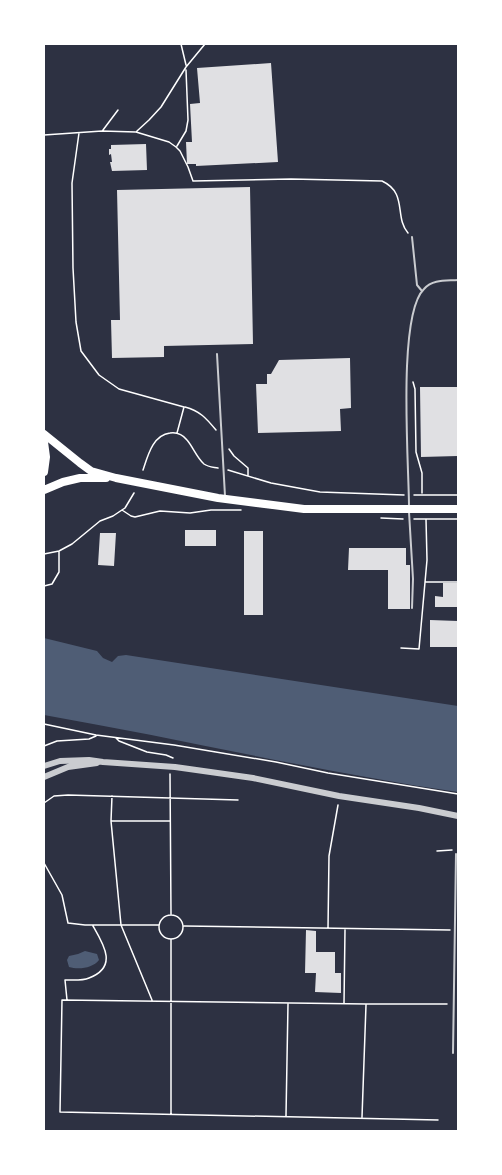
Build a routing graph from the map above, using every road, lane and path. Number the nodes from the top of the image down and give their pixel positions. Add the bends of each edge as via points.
1 (181, 44) edge
2 (205, 44) edge
3 (186, 67) junction
4 (118, 110) dead end
5 (102, 130) junction
6 (136, 132) junction
7 (79, 134) junction
8 (44, 135) edge
9 (176, 147) junction
10 (412, 237) joint
11 (459, 280) edge
12 (422, 291) junction
13 (217, 354) dead end
14 (412, 379) dead end
15 (177, 433) junction
16 (44, 434) edge
17 (44, 442) edge
18 (223, 469) junction
19 (143, 470) dead end
20 (44, 472) edge
21 (116, 478) junction
22 (44, 490) edge
23 (134, 493) dead end
24 (409, 495) junction
25 (423, 495) junction
26 (459, 495) edge
27 (225, 499) junction
28 (409, 508) junction
29 (459, 509) edge
30 (426, 519) dead end
31 (59, 551) junction
32 (44, 554) edge
33 (425, 582) junction
34 (459, 582) edge
35 (44, 586) edge
36 (412, 608) dead end
37 (401, 648) dead end
38 (44, 724) edge
39 (96, 735) junction
40 (115, 738) junction
41 (44, 746) edge
42 (103, 762) junction
43 (44, 766) edge
44 (173, 767) junction
45 (44, 777) edge
46 (459, 794) edge
47 (112, 796) junction
48 (339, 796) junction
49 (171, 798) junction
50 (238, 800) dead end
51 (44, 803) edge
52 (459, 816) edge
53 (111, 821) junction
54 (171, 821) junction
55 (437, 851) dead end
56 (456, 852) joint
57 (44, 863) edge
58 (171, 914) junction
59 (93, 925) junction
60 (121, 925) junction
61 (159, 925) junction
62 (184, 926) junction
63 (328, 929) junction
64 (345, 929) junction
65 (457, 931) edge
66 (171, 939) junction
67 (67, 1000) junction
68 (152, 1001) junction
69 (171, 1002) junction
70 (288, 1003) junction
71 (344, 1004) junction
72 (366, 1004) junction
73 (453, 1004) junction
74 (459, 1004) edge
75 (453, 1053) dead end
76 (171, 1115) junction
77 (286, 1117) junction
78 (362, 1119) junction
79 (438, 1120) dead end

1 - 3 path
2 - 3 path
3 - 6 path via 161,107
3 - 9 path via 188,120
4 - 5 path
5 - 6 path
5 - 7 path
6 - 9 path
7 - 8 path
7 - 15 path via 72,183 73,268 81,351 99,375 119,389 184,407
9 - 10 path via 193,181 382,181 398,196 402,226
10 - 12 lane via 417,285
11 - 12 lane via 430,283
12 - 24 lane via 413,308 406,358
13 - 18 lane
14 - 25 path
15 - 18 path via 187,439 202,463
15 - 19 path via 165,434 153,444
16 - 21 main road via 91,471
17 - 20 main road
18 - 24 path via 320,492
18 - 27 lane
21 - 22 main road via 80,478
21 - 27 main road
23 - 31 path via 125,508 99,521
24 - 25 path
24 - 28 lane
25 - 26 path
27 - 28 main road via 304,509
28 - 29 main road
28 - 36 lane
30 - 33 path
31 - 32 path
31 - 35 path via 59,572 52,584
33 - 34 path
33 - 37 path via 419,649
38 - 39 path
39 - 40 path
39 - 41 path
40 - 44 path via 147,752 172,757
40 - 46 path
42 - 43 street via 60,761
42 - 44 street
42 - 45 street via 68,767
44 - 48 street
44 - 49 path
47 - 49 path
47 - 51 path via 54,796
47 - 53 path
48 - 52 street
48 - 63 path via 329,856
49 - 50 path
49 - 54 path
53 - 54 path
53 - 60 path
54 - 58 path
55 - 56 path
56 - 65 lane
57 - 59 path via 62,895 68,923
58 - 61 path via 164,916
58 - 62 path via 182,920
59 - 60 path
59 - 67 path via 107,961 88,979 65,980
60 - 61 path
60 - 68 path
61 - 66 path via 160,933
62 - 63 path
62 - 66 path via 177,938
63 - 64 path
64 - 65 path
64 - 71 path
65 - 73 lane
66 - 69 path
67 - 68 path
67 - 76 path via 62,1000 60,1112
68 - 69 path
69 - 70 path
69 - 76 path
70 - 71 path
70 - 77 path
71 - 72 path
72 - 73 path
72 - 78 path
73 - 74 lane
73 - 75 lane
76 - 77 path
77 - 78 path
78 - 79 path

